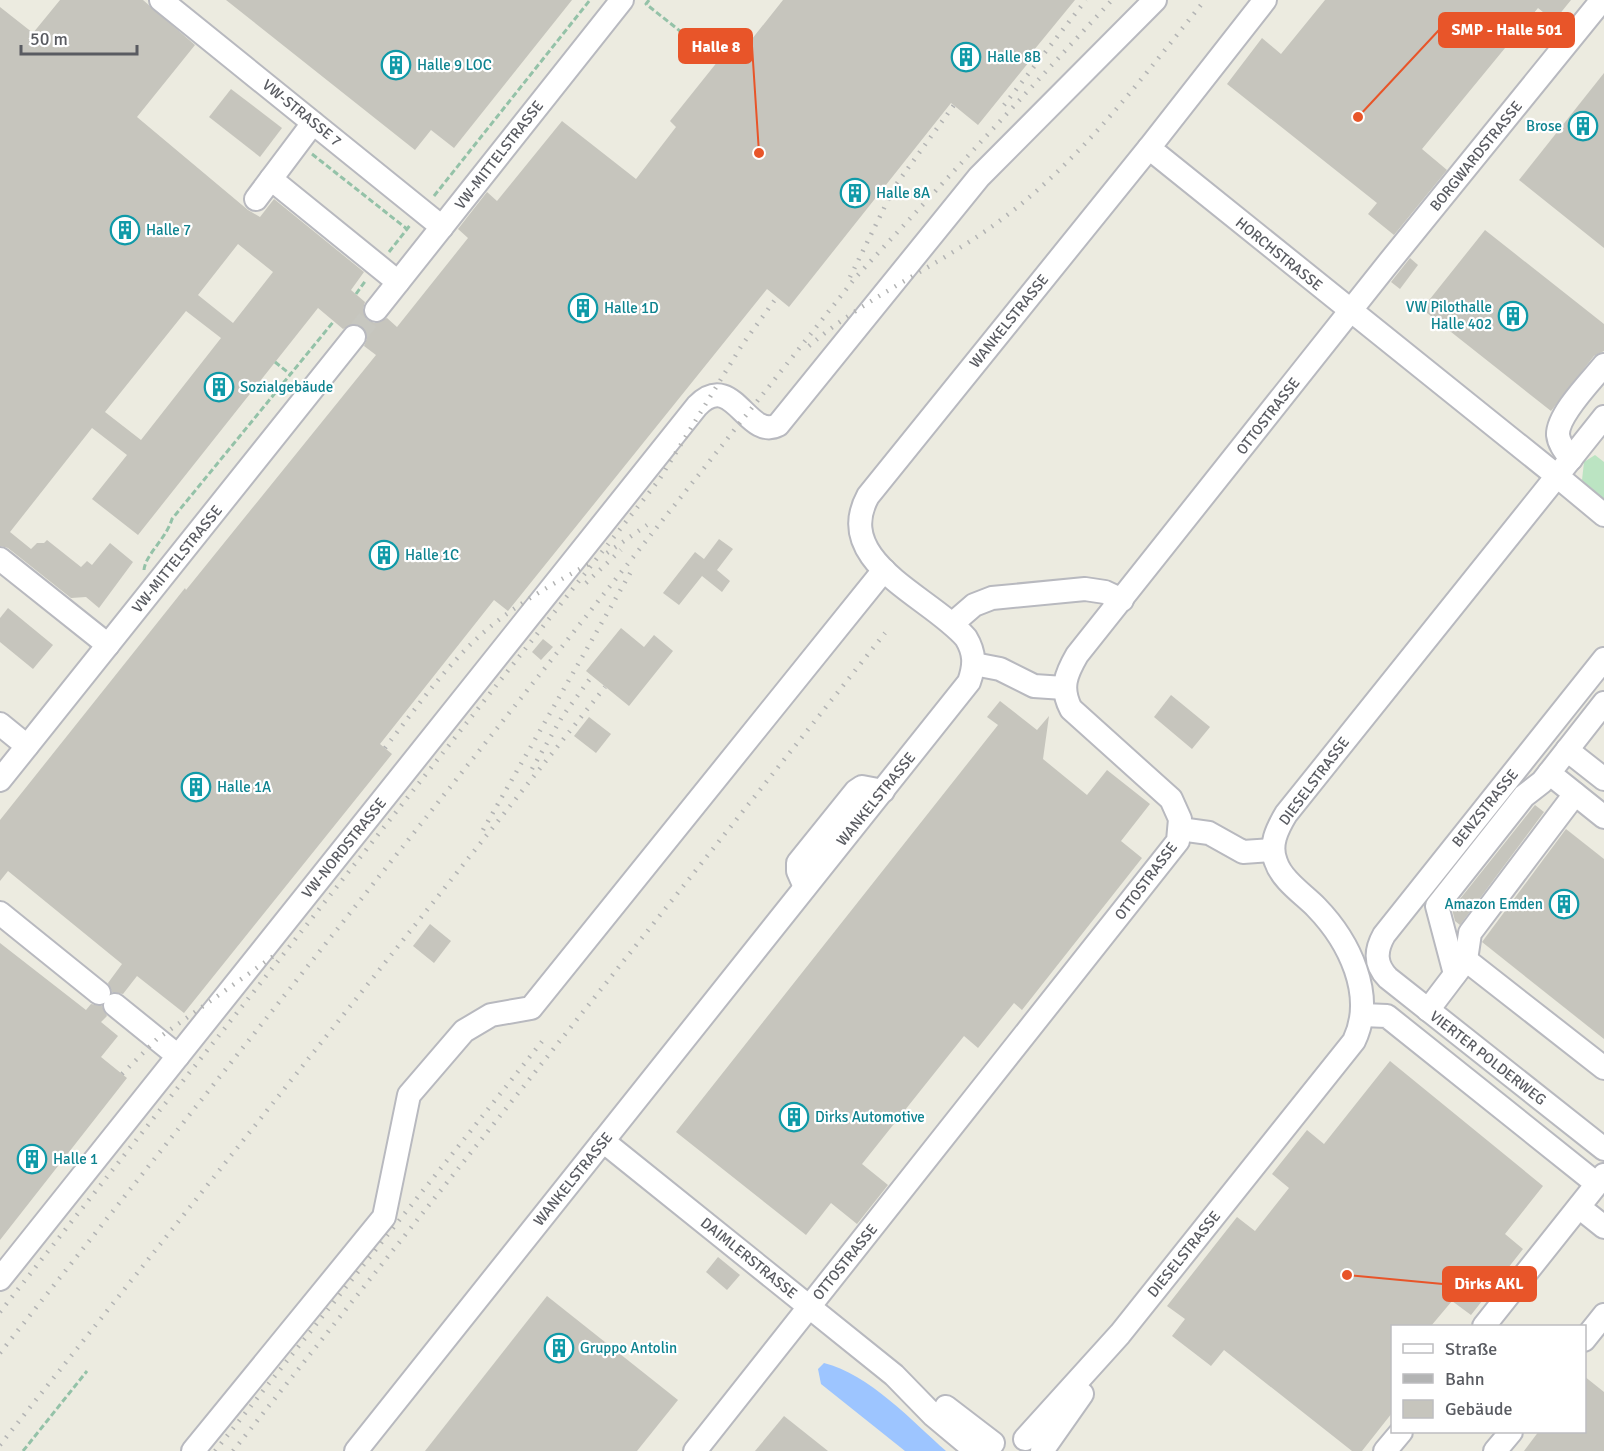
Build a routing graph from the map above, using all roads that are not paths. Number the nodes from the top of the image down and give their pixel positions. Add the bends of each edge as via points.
1 (161, 0) edge
2 (622, 0) edge
3 (1155, 0) edge
4 (1265, 0) edge
5 (1602, 0) edge
6 (313, 123) junction
7 (1149, 148) junction
8 (271, 179) junction
9 (256, 199) dead end
10 (442, 227) junction
11 (398, 282) junction
12 (376, 310) tunnel mouth
13 (1350, 311) junction
14 (354, 337) tunnel mouth
15 (1604, 365) edge
16 (1604, 417) edge
17 (1564, 468) junction
18 (1604, 515) edge
19 (0, 559) edge
20 (884, 570) junction
21 (1122, 600) junction
22 (952, 624) junction
23 (108, 645) junction
24 (1604, 659) edge
25 (974, 664) junction
26 (1064, 688) junction
27 (1601, 713) edge
28 (0, 724) edge
29 (27, 746) junction
30 (1567, 750) junction
31 (1549, 773) junction
32 (1604, 779) edge
33 (0, 780) edge
34 (1575, 794) junction
35 (1604, 817) edge
36 (1180, 830) junction
37 (1273, 850) junction
38 (0, 913) edge
39 (1378, 962) joint
40 (1461, 967) junction
41 (1428, 1010) junction
42 (1362, 1015) junction
43 (178, 1056) junction
44 (1604, 1068) edge
45 (603, 1141) junction
46 (1604, 1149) edge
47 (1600, 1180) edge
48 (1579, 1207) junction
49 (1604, 1227) edge
50 (0, 1279) edge
51 (810, 1306) junction
52 (1604, 1315) edge
53 (1485, 1325) edge
54 (1586, 1338) edge
55 (1399, 1433) edge
56 (1509, 1433) edge
57 (1036, 1447) edge
58 (984, 1448) edge
59 (194, 1451) edge
60 (356, 1451) edge
61 (695, 1451) edge
62 (1385, 1451) edge
63 (1495, 1451) edge

1 - 6 street, VW-STRASSE 7
2 - 10 street, VW-MITTELSTRASSE
3 - 43 street, VW-NORDSTRASSE via 979,177 778,425 762,426 719,395 707,397 687,417
4 - 7 street
5 - 13 street, BORGWARDSTRASSE
6 - 8 street
6 - 10 street, VW-STRASSE 7
7 - 13 street, HORCHSTRASSE
7 - 20 street, WANKELSTRASSE via 868,496 861,509 859,533 870,555
8 - 9 street
8 - 11 street
10 - 11 street, VW-MITTELSTRASSE
11 - 12 street, VW-MITTELSTRASSE
13 - 17 street, HORCHSTRASSE
13 - 21 street, OTTOSTRASSE
14 - 23 street, VW-MITTELSTRASSE
15 - 17 street via 1562,417 1558,433
16 - 17 street
17 - 18 street, HORCHSTRASSE
17 - 37 street, DIESELSTRASSE via 1286,814 1278,827
19 - 23 street
20 - 22 street, WANKELSTRASSE
20 - 59 street via 531,1008 491,1015 464,1030 409,1095 384,1217
21 - 22 street via 1084,589 992,598 974,605
21 - 26 street, OTTOSTRASSE via 1077,656 1068,670
22 - 25 street, WANKELSTRASSE via 971,646
23 - 29 street, VW-MITTELSTRASSE
24 - 39 street, BENZSTRASSE via 1384,935 1378,948
25 - 26 street via 1000,669 1034,687
25 - 45 street, WANKELSTRASSE via 963,690
26 - 36 street, OTTOSTRASSE via 1065,698 1079,718 1171,800 1180,819
27 - 30 street
28 - 29 street
29 - 33 street, VW-MITTELSTRASSE
30 - 31 street
30 - 32 street
31 - 34 street
31 - 40 street via 1524,796 1437,906
34 - 35 street
34 - 40 street via 1470,933
36 - 37 street via 1209,833 1242,852
36 - 51 street, OTTOSTRASSE via 1172,851
37 - 42 street, DIESELSTRASSE via 1283,874 1322,914 1346,947 1358,980
38 - 43 street
39 - 41 street, VIERTER POLDERWEG via 1388,978
40 - 41 street
40 - 44 street
41 - 46 street, VIERTER POLDERWEG
42 - 47 street via 1387,1016
42 - 57 street, DIESELSTRASSE via 1354,1041 1120,1334
43 - 50 street, VW-NORDSTRASSE
45 - 51 street, DAIMLERSTRASSE
45 - 60 street, WANKELSTRASSE
47 - 48 street
48 - 49 street
48 - 53 street
51 - 58 street, DAIMLERSTRASSE via 894,1375 940,1403
51 - 61 street, OTTOSTRASSE
52 - 54 street
55 - 62 street
56 - 63 street
57 - 58 street, DAIMLERSTRASSE via 1008,1437

